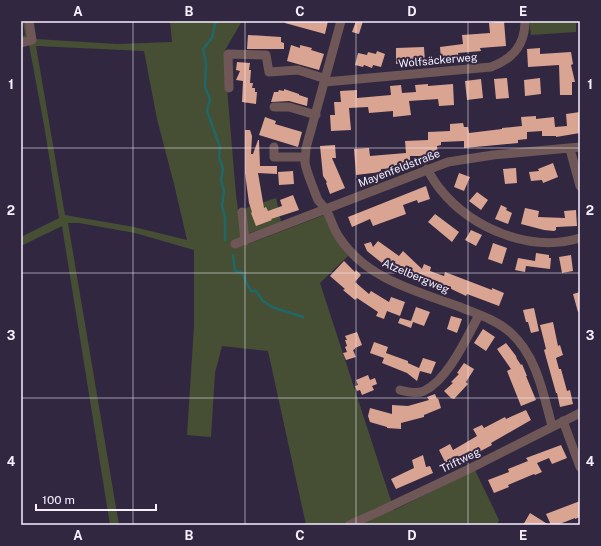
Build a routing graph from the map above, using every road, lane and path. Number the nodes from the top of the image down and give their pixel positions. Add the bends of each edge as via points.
1 (29, 21) edge
2 (341, 21) edge
3 (525, 21) edge
4 (21, 43) edge
5 (325, 80) junction
6 (229, 88) dead end
7 (274, 107) dead end
8 (316, 115) junction
9 (274, 147) dead end
10 (580, 147) edge
11 (570, 149) junction
12 (305, 157) junction
13 (427, 169) junction
14 (580, 186) edge
15 (326, 209) junction
16 (242, 212) dead end
17 (580, 238) edge
18 (245, 241) junction
19 (235, 244) dead end
20 (479, 315) junction
21 (400, 390) dead end
22 (580, 413) edge
23 (564, 421) junction
24 (552, 426) junction
25 (580, 467) edge
26 (349, 525) edge

1 - 4 street via 32,40
2 - 5 street
3 - 5 street, Wolfsäckerweg via 519,47 503,63 491,67
5 - 6 street via 298,70 269,72 266,55 228,54
5 - 8 street
7 - 8 street via 289,107
8 - 12 street
9 - 12 street via 274,157
10 - 11 street, Mayenfeldstraße
11 - 13 street, Mayenfeldstraße via 448,162
11 - 14 street
12 - 15 street, Atzelbergweg via 305,164 318,200
13 - 15 street, Mayenfeldstraße
13 - 17 street via 440,190 460,209 484,226 536,242 560,242
15 - 18 street, Mayenfeldstraße
15 - 20 street, Atzelbergweg via 338,236 357,259 375,273
16 - 18 street
18 - 19 street, Mayenfeldstraße
20 - 21 street via 449,368 436,384 423,392
20 - 24 street, Atzelbergweg via 497,322 510,331 526,351 542,386
22 - 23 street, Triftweg
23 - 24 street, Triftweg
23 - 25 street
24 - 26 street, Triftweg

